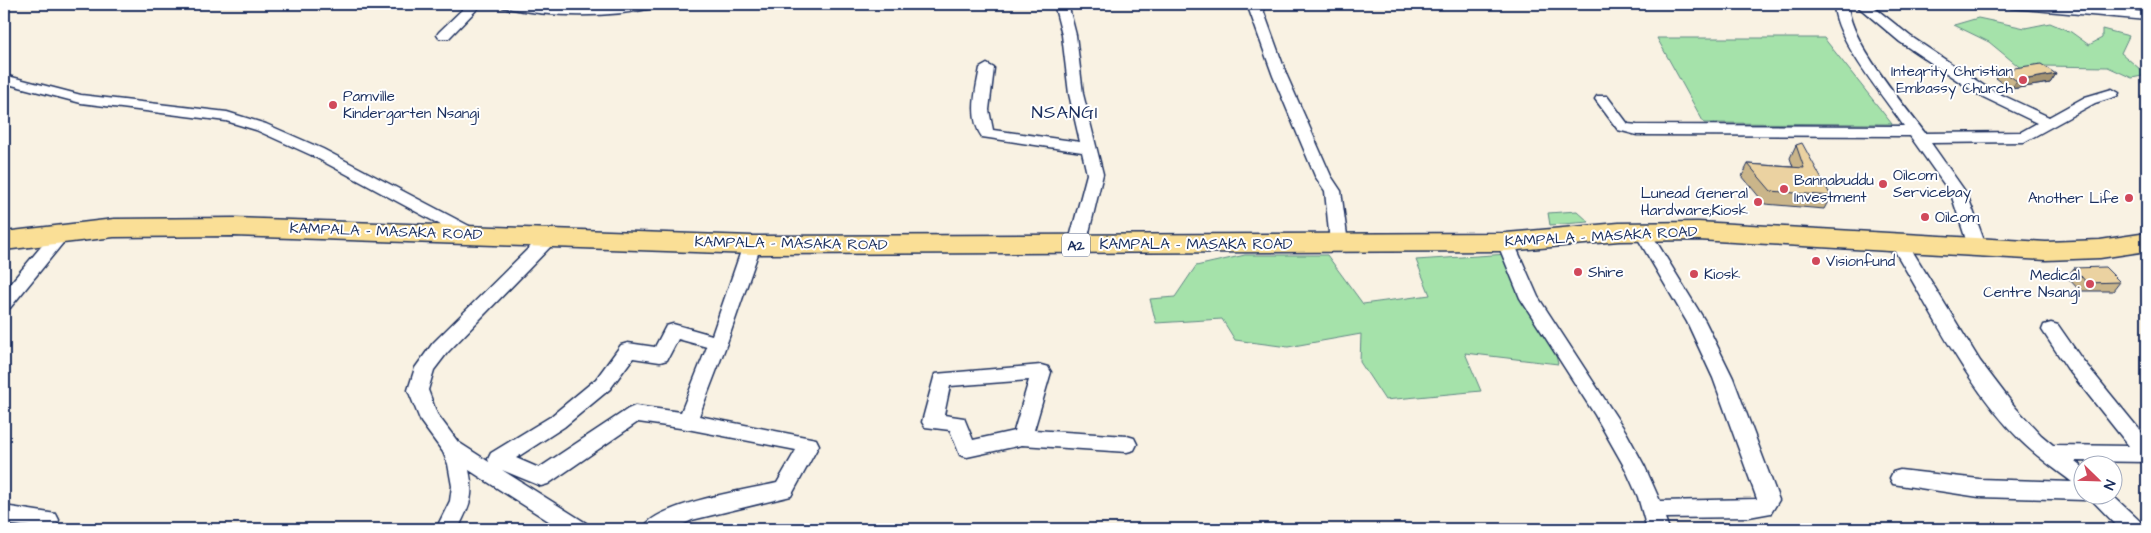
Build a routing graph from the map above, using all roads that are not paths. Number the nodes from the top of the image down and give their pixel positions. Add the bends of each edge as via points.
1 (474, 4) edge
2 (508, 4) edge
3 (652, 4) edge
4 (1062, 4) edge
5 (1254, 4) edge
6 (1841, 4) edge
7 (1862, 4) edge
8 (2011, 4) edge
9 (2147, 16) edge
10 (444, 35) dead end
11 (987, 68) dead end
12 (4, 79) edge
13 (2112, 93) dead end
14 (1602, 99) dead end
15 (2049, 123) junction
16 (1916, 134) junction
17 (1088, 148) junction
18 (1642, 232) junction
19 (469, 233) junction
20 (61, 234) junction
21 (550, 237) junction
22 (4, 241) edge
23 (1506, 242) junction
24 (2147, 242) edge
25 (1339, 243) junction
26 (1899, 243) junction
27 (752, 245) junction
28 (1077, 245) junction
29 (1977, 246) junction
30 (4, 303) edge
31 (2051, 330) dead end
32 (718, 343) junction
33 (687, 421) junction
34 (1022, 437) junction
35 (1127, 444) dead end
36 (451, 448) junction
37 (2050, 452) junction
38 (2147, 453) edge
39 (2074, 472) edge
40 (1900, 478) dead end
41 (2074, 491) edge
42 (2110, 506) edge
43 (1653, 510) junction
44 (4, 514) edge
45 (48, 520) dead end
46 (447, 529) edge
47 (578, 529) edge
48 (654, 529) edge
49 (1658, 529) edge
50 (2134, 529) edge

1 - 10 street
2 - 3 street via 608,10
4 - 17 street
5 - 25 street via 1280,76 1333,192
6 - 16 street via 1853,42
7 - 15 street via 1905,39 1984,92
8 - 9 street
11 - 17 street via 982,102 983,127 987,134
12 - 19 street via 81,99 227,117 261,127 318,152
13 - 15 street via 2090,100
14 - 16 street via 1623,127 1637,130
15 - 16 street via 2024,137
16 - 29 street via 1959,194
17 - 28 street via 1095,174
18 - 23 main road, KAMPALA - MASAKA ROAD / A2
18 - 26 main road, KAMPALA - MASAKA ROAD / A2 via 1698,231
18 - 43 street via 1696,321 1723,378 1768,500 1763,507 1735,510
19 - 20 main road, KAMPALA - MASAKA ROAD / A2 via 234,226 114,228
19 - 21 main road, KAMPALA - MASAKA ROAD / A2
20 - 22 main road, KAMPALA - MASAKA ROAD / A2
20 - 30 street
21 - 27 main road, KAMPALA - MASAKA ROAD / A2
21 - 36 street via 440,348 425,368 418,390 428,417
23 - 25 main road, KAMPALA - MASAKA ROAD / A2
23 - 43 street via 1530,299 1594,395 1635,467
24 - 29 main road, KAMPALA - MASAKA ROAD / A2 via 2046,251
25 - 28 main road, KAMPALA - MASAKA ROAD / A2
26 - 29 main road, KAMPALA - MASAKA ROAD / A2
26 - 37 street via 2001,404 2028,434
27 - 28 main road, KAMPALA - MASAKA ROAD / A2
27 - 32 street
31 - 38 street
32 - 33 street
32 - 33 street via 673,330 660,355 628,350 603,384 557,422 498,459 541,478 634,414
33 - 48 street via 809,445 784,490 687,512
34 - 34 street via 967,449 957,423 932,422 942,378 1042,372
34 - 35 street
36 - 46 street via 462,486 461,501
36 - 47 street
37 - 38 street
37 - 39 street
40 - 41 street via 1979,488
42 - 50 street
43 - 49 street
44 - 45 street

